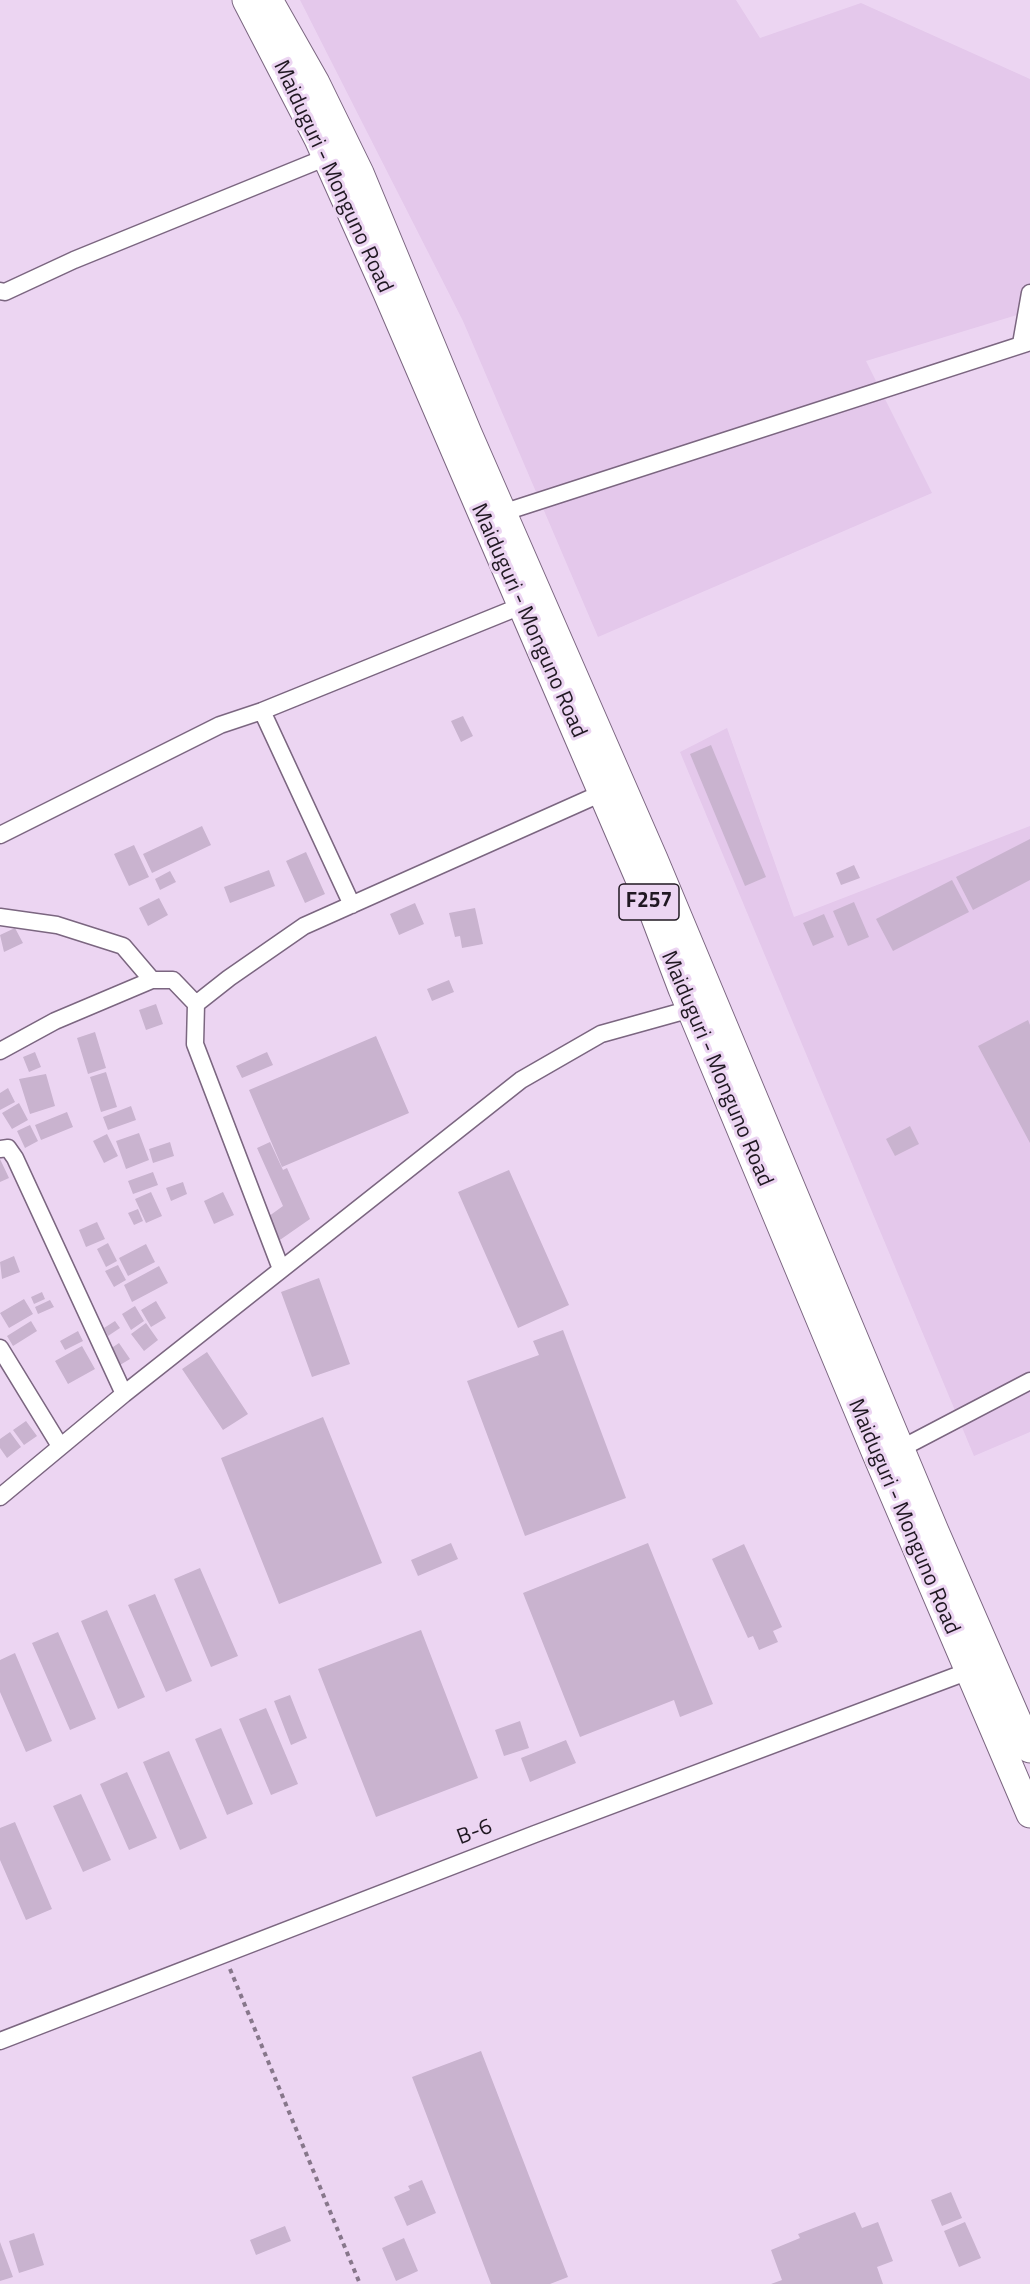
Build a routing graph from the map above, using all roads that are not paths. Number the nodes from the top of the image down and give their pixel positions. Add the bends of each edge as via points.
1 (246, 0) edge
2 (269, 0) edge
3 (327, 158) junction
4 (0, 291) edge
5 (1030, 293) edge
6 (1026, 343) edge
7 (505, 512) junction
8 (521, 606) junction
9 (262, 711) junction
10 (602, 793) junction
11 (0, 835) edge
12 (352, 905) junction
13 (0, 917) edge
14 (152, 980) junction
15 (196, 1004) junction
16 (691, 1009) junction
17 (0, 1051) edge
18 (0, 1149) edge
19 (281, 1269) junction
20 (0, 1348) edge
21 (1030, 1381) edge
22 (124, 1394) junction
23 (60, 1446) junction
24 (902, 1448) junction
25 (0, 1497) edge
26 (969, 1671) junction
27 (1030, 1749) edge
28 (1030, 1814) edge
29 (0, 2041) edge

1 - 3 main road, Maiduguri - Monguno Road / F257
2 - 7 main road, Maiduguri - Monguno Road / F257 via 360,173
3 - 4 street
3 - 8 main road, Maiduguri - Monguno Road / F257
5 - 6 street
6 - 7 street
7 - 24 main road, Maiduguri - Monguno Road / F257
8 - 9 street
8 - 10 main road, Maiduguri - Monguno Road / F257
9 - 11 street via 220,725
9 - 12 street
10 - 12 street
10 - 16 main road, Maiduguri - Monguno Road / F257
12 - 15 street via 304,926
13 - 14 street via 57,925 123,946
14 - 15 street via 173,980
14 - 17 street
15 - 19 street via 195,1044
16 - 19 street via 601,1034 521,1080
16 - 26 main road, Maiduguri - Monguno Road / F257
18 - 22 street via 8,1148 15,1158
19 - 22 street
20 - 23 street
21 - 24 street
22 - 23 street
23 - 25 street
24 - 27 main road, Maiduguri - Monguno Road / F257
26 - 28 main road, Maiduguri - Monguno Road / F257
26 - 29 street, B-6

